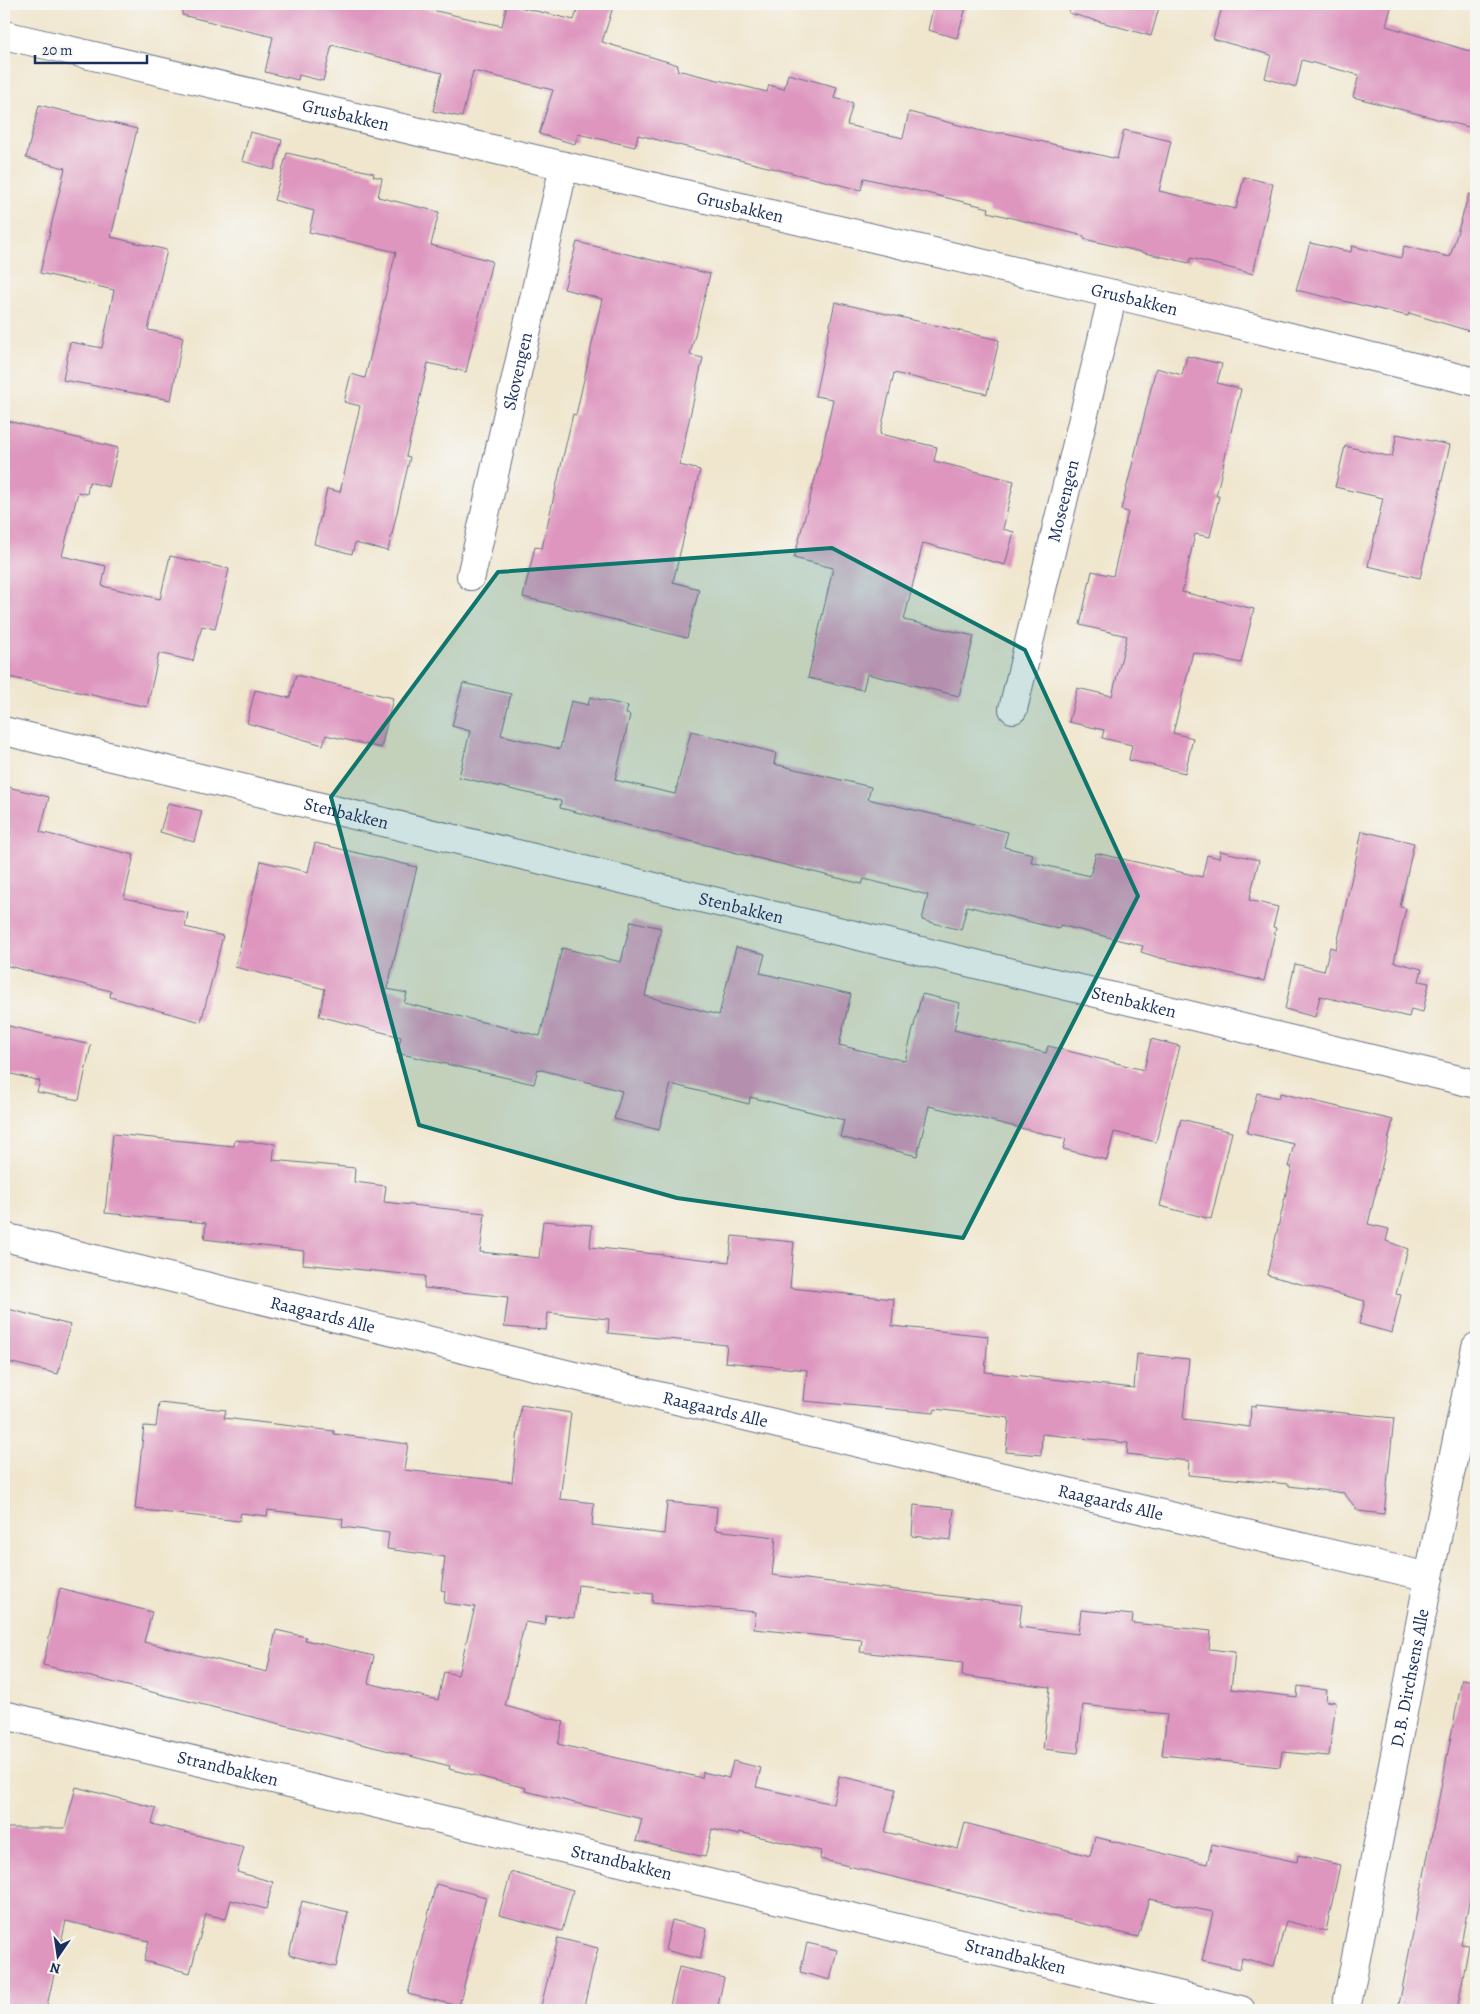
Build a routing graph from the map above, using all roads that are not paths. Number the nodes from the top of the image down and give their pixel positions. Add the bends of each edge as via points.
1 (4, 36) edge
2 (564, 166) junction
3 (1113, 294) junction
4 (1476, 382) edge
5 (471, 576) dead end
6 (1013, 710) dead end
7 (4, 731) edge
8 (1476, 1084) edge
9 (4, 1237) edge
10 (1476, 1347) edge
11 (1429, 1577) junction
12 (4, 1715) edge
13 (1241, 2010) edge
14 (1346, 2010) edge

1 - 2 street, Grusbakken
2 - 3 street, Grusbakken
2 - 5 street, Skovengen
3 - 4 street, Grusbakken
3 - 6 street, Moseengen
7 - 8 street, Stenbakken
9 - 11 street, Raagaards Alle via 591,1380
10 - 11 street, D.B. Dirchsens Alle
11 - 14 street, D.B. Dirchsens Alle
12 - 13 street, Strandbakken

